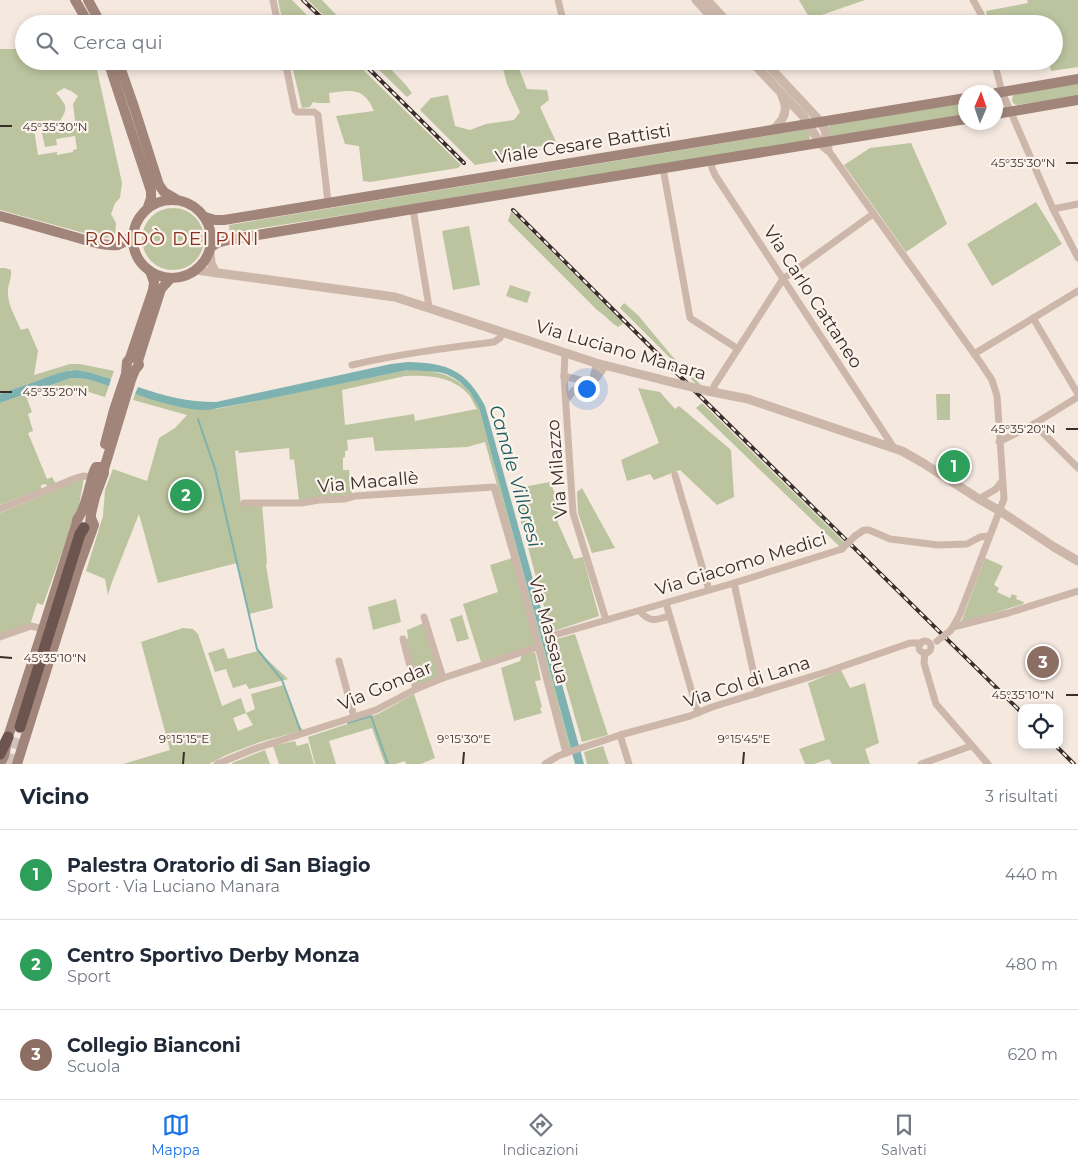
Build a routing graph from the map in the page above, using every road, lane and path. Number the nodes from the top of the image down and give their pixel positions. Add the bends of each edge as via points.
1 (75, 0) edge
2 (88, 0) edge
3 (274, 0) edge
4 (558, 0) edge
5 (696, 0) edge
6 (707, 0) edge
7 (972, 0) edge
8 (84, 15) edge
9 (96, 15) edge
10 (276, 15) edge
11 (562, 15) edge
12 (710, 15) edge
13 (721, 15) edge
14 (981, 15) edge
15 (111, 70) edge
16 (121, 70) edge
17 (287, 70) edge
18 (760, 70) edge
19 (772, 70) edge
20 (995, 70) edge
21 (1078, 79) edge
22 (998, 85) edge
23 (776, 87) junction
24 (1003, 91) edge
25 (958, 99) edge
26 (1003, 99) edge
27 (1078, 100) edge
28 (1011, 112) junction
29 (1003, 113) edge
30 (958, 120) edge
31 (820, 121) junction
32 (809, 124) junction
33 (774, 129) junction
34 (825, 145) junction
35 (711, 161) junction
36 (663, 168) junction
37 (176, 199) junction
38 (328, 202) junction
39 (1078, 204) edge
40 (148, 207) junction
41 (413, 208) junction
42 (1054, 209) junction
43 (873, 214) junction
44 (0, 216) edge
45 (205, 217) junction
46 (0, 222) edge
47 (133, 233) junction
48 (210, 249) junction
49 (136, 254) junction
50 (1078, 258) edge
51 (196, 270) junction
52 (150, 271) junction
53 (216, 273) junction
54 (171, 278) junction
55 (783, 279) junction
56 (1078, 291) edge
57 (429, 308) junction
58 (1033, 318) junction
59 (502, 332) junction
60 (738, 349) junction
61 (565, 353) junction
62 (974, 354) junction
63 (596, 363) junction
64 (352, 364) dead end
65 (606, 365) junction
66 (564, 376) junction
67 (590, 381) junction
68 (710, 392) junction
69 (1078, 396) edge
70 (566, 401) junction
71 (1034, 424) junction
72 (1000, 442) junction
73 (894, 448) junction
74 (101, 468) junction
75 (1078, 468) edge
76 (675, 475) dead end
77 (92, 478) junction
78 (1002, 480) junction
79 (494, 487) joint
80 (979, 499) junction
81 (244, 503) dead end
82 (0, 509) edge
83 (1000, 511) junction
84 (84, 523) junction
85 (990, 536) junction
86 (1078, 561) edge
87 (734, 583) junction
88 (710, 590) junction
89 (1078, 591) edge
90 (666, 603) junction
91 (640, 611) junction
92 (669, 616) junction
93 (424, 617) dead end
94 (606, 620) junction
95 (43, 629) junction
96 (952, 629) junction
97 (550, 636) dead end
98 (0, 637) edge
99 (402, 639) dead end
100 (934, 642) junction
101 (921, 643) junction
102 (538, 647) junction
103 (925, 653) junction
104 (339, 661) dead end
105 (443, 678) junction
106 (416, 689) junction
107 (758, 693) junction
108 (698, 713) junction
109 (354, 717) junction
110 (20, 727) tunnel mouth
111 (620, 735) junction
112 (8, 737) junction
113 (971, 746) junction
114 (567, 752) junction
115 (0, 754) edge
116 (228, 762) edge
117 (0, 764) edge
118 (17, 764) edge
119 (217, 764) edge
120 (545, 764) edge
121 (629, 764) edge
122 (921, 764) edge
123 (988, 764) edge

1 - 8 main road
2 - 9 main road
3 - 10 street
4 - 11 street
5 - 12 street
6 - 13 street
7 - 14 street
15 - 40 main road via 151,191
16 - 37 main road via 160,187
17 - 38 street via 295,110 318,115
18 - 23 street
19 - 31 street
20 - 22 street
21 - 24 main road
23 - 32 street
23 - 33 street via 786,109 783,119
25 - 31 main road, Viale Cesare Battisti
26 - 28 street
27 - 28 main road
28 - 29 main road
28 - 42 street
30 - 34 main road, Viale Cesare Battisti
31 - 32 main road, Viale Cesare Battisti
31 - 34 street
32 - 33 main road, Viale Cesare Battisti
32 - 34 street
33 - 38 main road, Viale Cesare Battisti
34 - 35 main road, Viale Cesare Battisti
34 - 43 street
35 - 36 main road, Viale Cesare Battisti
35 - 55 street, Via Carlo Cattaneo via 715,175
36 - 41 main road, Viale Cesare Battisti
36 - 60 street via 690,318
37 - 40 main road
37 - 45 main road via 194,206
38 - 45 main road, Viale Cesare Battisti via 224,220
39 - 42 street
40 - 47 main road via 138,218
41 - 48 main road, Viale Cesare Battisti via 228,240
41 - 57 street
42 - 50 street
43 - 55 street
43 - 62 street
44 - 47 main road via 107,244 123,243
45 - 48 main road via 212,237
46 - 49 main road via 88,246
47 - 49 main road
48 - 51 main road
48 - 53 street
49 - 52 main road
51 - 53 street, Via Luciano Manara
51 - 54 main road
52 - 54 main road
52 - 74 main road via 153,290 127,362
53 - 57 street, Via Luciano Manara via 388,295
54 - 74 main road via 161,289 139,365 132,376
55 - 60 street
55 - 73 street, Via Carlo Cattaneo
56 - 58 street
57 - 59 street, Via Luciano Manara
58 - 62 street
58 - 69 street
59 - 61 street, Via Luciano Manara
59 - 64 street via 494,342
60 - 68 street
61 - 63 street, Via Luciano Manara
61 - 66 street, Via Milazzo
62 - 72 street via 995,388
63 - 65 street, Via Luciano Manara
63 - 67 street
65 - 67 street, Via Milazzo via 597,378
65 - 68 street, Via Luciano Manara, bridge
66 - 67 street
66 - 70 street, Via Milazzo
67 - 70 street, Via Milazzo via 574,390
68 - 73 street, Via Luciano Manara via 748,399
69 - 71 street
70 - 94 street, Via Milazzo via 573,513
71 - 72 street
71 - 75 street
72 - 78 street
73 - 80 street, Via Luciano Manara via 919,460
74 - 77 main road via 96,467
74 - 84 main road via 103,477 91,514
76 - 88 street
77 - 82 street via 76,478
77 - 84 main road
78 - 80 street via 996,489
78 - 83 street via 1004,499
79 - 81 street, Via Macallè via 355,496 301,503
79 - 102 street, Via Massaua
80 - 83 street, Via Luciano Manara
83 - 85 street
83 - 86 street, Via Luciano Manara
84 - 95 main road
84 - 110 highway
84 - 118 main road via 94,525
85 - 87 street, Via Giacomo Medici, bridge via 967,544 938,545 890,538 864,530 842,549
85 - 96 street
87 - 88 street, Via Giacomo Medici
87 - 107 street
88 - 90 street, Via Giacomo Medici
89 - 96 street
90 - 91 street, Via Giacomo Medici
90 - 92 street
91 - 92 street, Via Giacomo Medici via 649,619
91 - 94 street, Via Giacomo Medici
92 - 108 street
93 - 105 street
94 - 97 street, Via Giacomo Medici
95 - 98 street via 31,626
95 - 112 main road
96 - 100 street, bridge
99 - 106 street
100 - 101 street
100 - 103 street via 930,651
101 - 103 street via 920,650
101 - 107 street, Via Col di Lana via 910,643
102 - 105 street, Via Gondar
102 - 114 street, Via Massaua
103 - 113 street via 924,663 936,704
104 - 109 street
105 - 106 street, Via Gondar
106 - 109 street, Via Gondar via 376,710
107 - 108 street, Via Col di Lana
108 - 111 street, Via Col di Lana
109 - 116 street, Via Gondar via 286,738
111 - 114 street, Via Col di Lana
111 - 121 street
112 - 115 highway
112 - 117 main road
113 - 122 street
113 - 123 street
114 - 120 street, Via Col di Lana
116 - 119 street, Via Gondar

